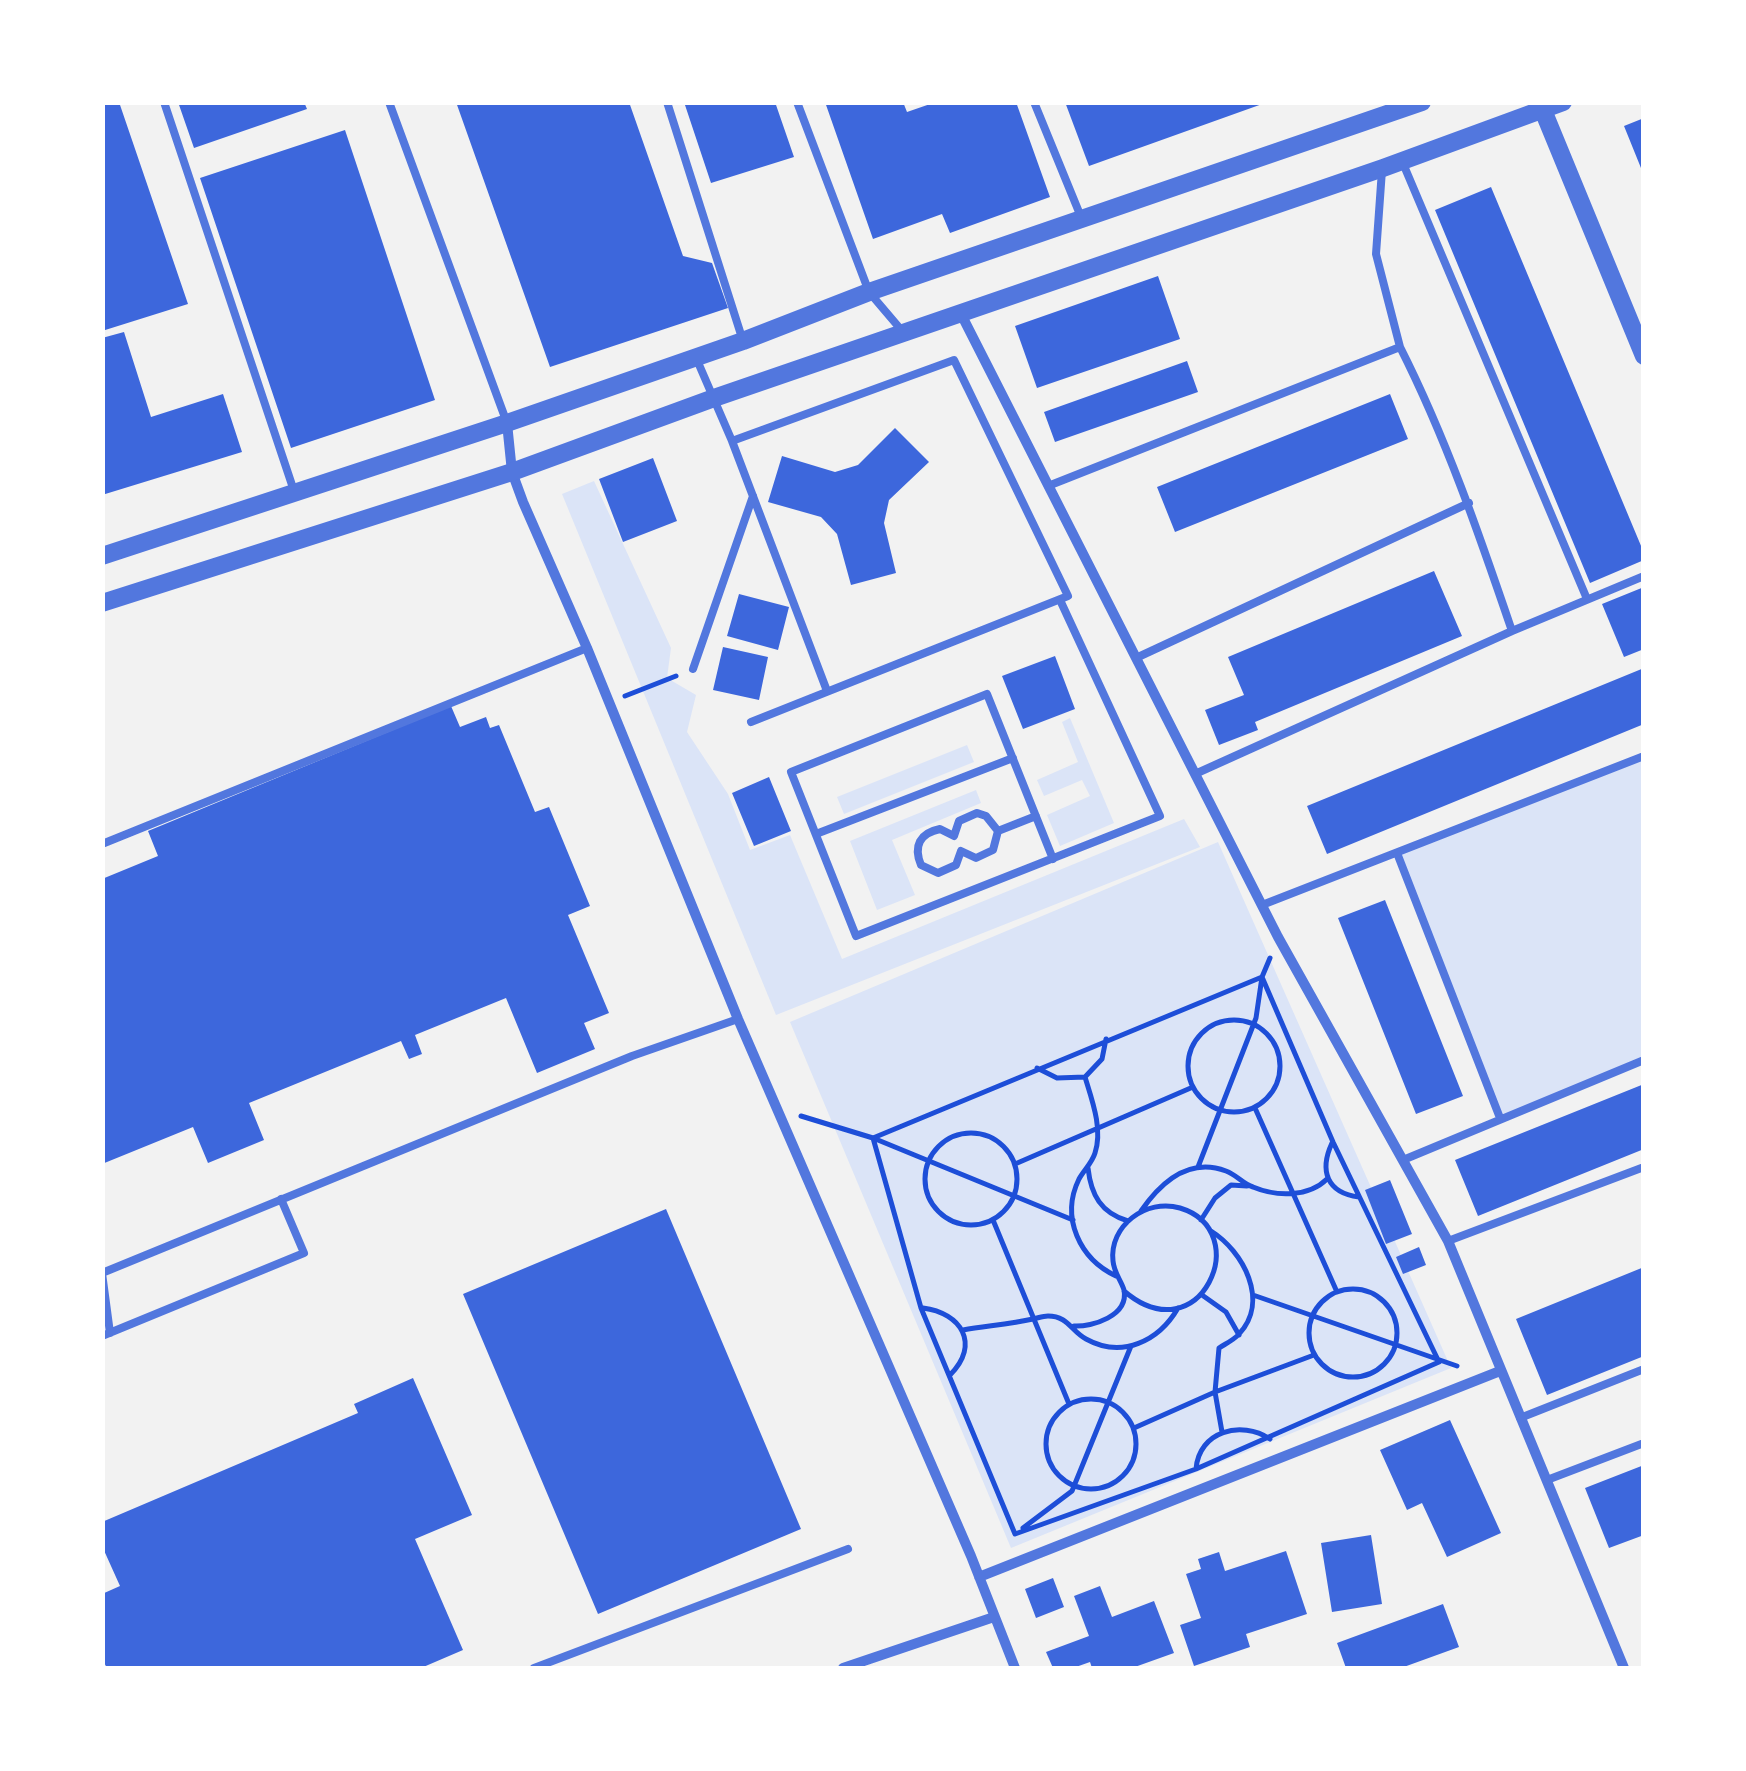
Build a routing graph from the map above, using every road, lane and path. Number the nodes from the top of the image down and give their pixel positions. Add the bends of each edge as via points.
1 (164, 102) edge
2 (389, 102) edge
3 (668, 102) edge
4 (797, 102) edge
5 (1034, 102) edge
6 (1422, 102) edge
7 (1563, 102) edge
8 (1541, 106) edge
9 (1402, 160) junction
10 (1382, 168) junction
11 (1082, 221) junction
12 (870, 292) junction
13 (960, 312) junction
14 (902, 332) junction
15 (743, 341) junction
16 (1400, 347) junction
17 (1644, 356) edge
18 (696, 357) junction
19 (714, 398) junction
20 (507, 423) junction
21 (732, 440) junction
22 (512, 472) junction
23 (1048, 486) junction
24 (295, 494) junction
25 (753, 496) junction
26 (1469, 503) junction
27 (102, 556) edge
28 (1644, 576) edge
29 (1587, 599) junction
30 (1060, 600) junction
31 (102, 604) edge
32 (1512, 631) junction
33 (588, 648) junction
34 (1136, 658) junction
35 (694, 669) joint
36 (827, 691) junction
37 (608, 702) junction
38 (750, 722) dead end
39 (1644, 756) edge
40 (1013, 758) junction
41 (1195, 774) junction
42 (1036, 816) junction
43 (998, 831) junction
44 (816, 834) junction
45 (954, 836) junction
46 (102, 844) edge
47 (961, 851) junction
48 (1397, 853) junction
49 (1053, 859) junction
50 (1262, 905) junction
51 (1278, 937) junction
52 (1262, 977) junction
53 (738, 1019) junction
54 (1254, 1024) junction
55 (1106, 1039) junction
56 (1644, 1060) edge
57 (1037, 1068) junction
58 (1085, 1077) junction
59 (1193, 1087) junction
60 (1255, 1108) junction
61 (780, 1110) junction
62 (1220, 1110) junction
63 (1500, 1118) junction
64 (1097, 1128) junction
65 (873, 1138) junction
66 (1333, 1142) junction
67 (928, 1160) junction
68 (1402, 1160) junction
69 (1014, 1164) junction
70 (1198, 1166) junction
71 (1644, 1167) edge
72 (1088, 1168) junction
73 (1327, 1179) junction
74 (1250, 1187) junction
75 (1292, 1193) junction
76 (1014, 1196) junction
77 (1359, 1197) junction
78 (281, 1199) junction
79 (1139, 1213) junction
80 (993, 1220) junction
81 (1073, 1220) junction
82 (1200, 1220) junction
83 (1129, 1221) junction
84 (1209, 1230) junction
85 (1448, 1241) junction
86 (102, 1273) edge
87 (1116, 1276) junction
88 (1124, 1291) junction
89 (1336, 1292) junction
90 (1253, 1294) junction
91 (1202, 1295) junction
92 (922, 1308) junction
93 (1178, 1308) junction
94 (1312, 1316) junction
95 (1034, 1319) junction
96 (1074, 1326) junction
97 (963, 1330) junction
98 (106, 1334) edge
99 (1239, 1335) junction
100 (1132, 1346) junction
101 (1395, 1346) junction
102 (1314, 1355) junction
103 (1439, 1362) junction
104 (1644, 1368) edge
105 (1496, 1372) junction
106 (950, 1374) junction
107 (1215, 1392) junction
108 (1108, 1402) junction
109 (1070, 1404) junction
110 (1520, 1418) junction
111 (1134, 1428) junction
112 (1222, 1432) junction
113 (1270, 1439) junction
114 (1644, 1443) edge
115 (1196, 1470) junction
116 (1547, 1480) junction
117 (1074, 1485) junction
118 (1015, 1534) junction
119 (848, 1549) dead end
120 (979, 1577) junction
121 (994, 1617) junction
122 (534, 1668) edge
123 (843, 1668) edge
124 (1015, 1668) edge
125 (1624, 1668) edge

1 - 24 lane
2 - 20 lane
3 - 15 lane
4 - 12 lane
5 - 11 lane
6 - 11 street
7 - 8 street
8 - 9 street
8 - 17 street
9 - 10 street
9 - 29 lane
10 - 13 street
10 - 16 lane via 1376,254
11 - 12 street
12 - 14 lane
12 - 15 street
13 - 14 street
13 - 23 street
14 - 19 street
15 - 18 street
16 - 23 lane
16 - 26 lane
18 - 19 lane
18 - 20 street
19 - 21 lane
19 - 22 street
20 - 22 street
20 - 24 street
21 - 25 lane
21 - 30 lane via 954,360 1068,596
22 - 31 street
22 - 33 street
23 - 34 street
24 - 27 street
25 - 35 lane
25 - 36 lane
26 - 32 lane
26 - 34 lane
28 - 29 lane
29 - 32 lane
30 - 36 lane
30 - 49 lane via 1160,816
32 - 41 lane
33 - 37 street
33 - 46 lane
34 - 41 street
35 - 37 path
36 - 38 lane
37 - 53 street
39 - 48 lane
40 - 42 lane
40 - 44 lane
40 - 44 lane via 988,694 791,772
41 - 50 street
42 - 43 lane
42 - 49 lane
43 - 45 lane via 977,813 959,821
43 - 47 lane via 998,842 985,856
44 - 49 lane via 856,936
45 - 47 lane
45 - 47 lane via 940,829 922,837 922,864 938,873 956,865
48 - 50 lane
48 - 63 lane
50 - 51 street
51 - 52 path
51 - 68 street
52 - 54 path
52 - 55 path
52 - 66 path
53 - 61 street
53 - 78 lane
54 - 59 path via 1230,1020 1202,1032 1188,1057
54 - 60 path via 1273,1039 1281,1070 1277,1086
54 - 62 path
55 - 57 path
55 - 58 path via 1102,1059
56 - 63 lane
57 - 58 path via 1057,1078
57 - 65 path
58 - 64 path
59 - 62 path
59 - 64 path
60 - 62 path
60 - 75 path
61 - 65 path
61 - 120 street
62 - 70 path
63 - 68 lane
64 - 69 path
64 - 72 path
65 - 67 path
65 - 92 path
66 - 73 path via 1324,1163
66 - 77 path
67 - 69 path via 943,1142 973,1132 1001,1144
67 - 76 path
67 - 80 path via 924,1183 937,1211 963,1226
68 - 85 street
69 - 76 path
70 - 74 path via 1238,1176
70 - 79 path via 1162,1184
71 - 85 lane
72 - 81 path via 1075,1193
72 - 83 path via 1096,1200
73 - 75 path via 1317,1190
73 - 77 path via 1338,1191
74 - 75 path
74 - 82 path via 1231,1185
75 - 89 path
76 - 80 path
76 - 81 path
77 - 103 path
78 - 86 lane
78 - 98 lane via 304,1253
79 - 82 path via 1164,1206
79 - 83 path
80 - 95 path
81 - 87 path via 1082,1250
82 - 84 path
83 - 87 path via 1114,1243
84 - 90 path via 1240,1257
84 - 91 path via 1217,1264
85 - 105 street
86 - 98 lane
87 - 88 path
88 - 93 path via 1152,1309
88 - 96 path via 1110,1317 1091,1327
89 - 94 path
89 - 101 path via 1361,1289 1386,1304 1398,1329
90 - 94 path
90 - 99 path
91 - 93 path
91 - 99 path via 1226,1312
92 - 97 path via 947,1313
92 - 106 path
93 - 100 path via 1155,1337
94 - 101 path
94 - 102 path
95 - 96 path via 1046,1315
95 - 97 path
95 - 109 path
96 - 100 path via 1098,1344
97 - 106 path via 961,1359
99 - 107 path via 1219,1348
100 - 108 path
101 - 102 path via 1382,1368 1356,1378 1328,1371
101 - 103 path
102 - 107 path
103 - 105 path
103 - 113 path
104 - 110 lane
105 - 110 street
105 - 120 street
106 - 118 path
107 - 111 path
107 - 112 path
108 - 109 path
108 - 111 path
108 - 117 path
109 - 117 path via 1049,1427 1046,1443 1054,1471
110 - 116 street
111 - 117 path via 1135,1457 1119,1480 1092,1489
112 - 113 path via 1246,1428
112 - 115 path via 1203,1448
113 - 115 path
114 - 116 lane
115 - 118 path
116 - 125 street
117 - 118 path
119 - 122 lane
120 - 121 street
121 - 123 street
121 - 124 street

